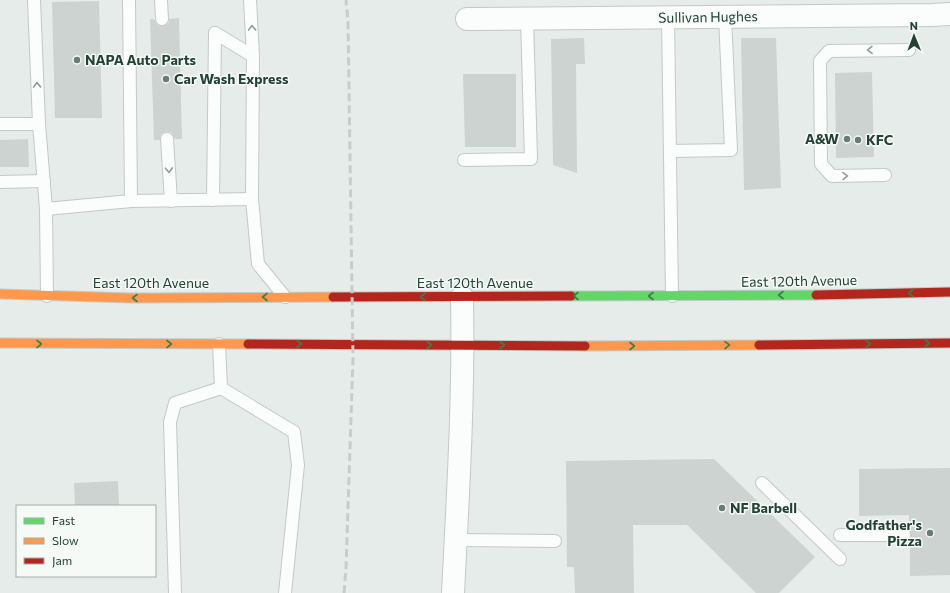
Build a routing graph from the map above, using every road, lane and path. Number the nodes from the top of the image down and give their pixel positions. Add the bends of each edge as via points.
1 (34, 0) edge
2 (129, 0) edge
3 (161, 0) edge
4 (250, 0) edge
5 (950, 14) edge
6 (725, 17) junction
7 (668, 18) junction
8 (162, 19) dead end
9 (467, 19) dead end
10 (527, 19) junction
11 (908, 50) dead end
12 (253, 56) junction
13 (0, 124) edge
14 (39, 124) junction
15 (167, 139) dead end
16 (670, 151) junction
17 (464, 160) dead end
18 (885, 175) dead end
19 (44, 181) junction
20 (0, 182) edge
21 (170, 200) junction
22 (214, 200) junction
23 (252, 200) junction
24 (131, 201) junction
25 (46, 210) junction
26 (950, 292) edge
27 (0, 294) edge
28 (47, 296) junction
29 (672, 296) junction
30 (285, 297) junction
31 (462, 297) junction
32 (0, 343) edge
33 (950, 343) edge
34 (219, 344) junction
35 (463, 345) junction
36 (221, 388) junction
37 (762, 482) dead end
38 (840, 535) dead end
39 (904, 535) dead end
40 (456, 540) junction
41 (555, 540) dead end
42 (840, 559) dead end
43 (176, 593) edge
44 (285, 593) edge
45 (453, 593) edge

14 -> 1 lane
2 - 24 lane
3 - 8 lane
12 -> 4 lane
5 - 6 street, Sullivan Hughes
6 - 7 street, Sullivan Hughes
6 - 16 lane via 731,150
7 - 10 street, Sullivan Hughes
7 - 16 lane
9 - 10 street, Sullivan Hughes
10 - 17 lane via 531,159
11 -> 18 lane via 829,51 820,61 821,164 832,176
12 - 22 lane via 215,33
12 - 23 lane
13 - 14 lane
14 - 19 lane
15 -> 21 lane
16 - 29 lane
19 - 20 lane
19 - 25 lane
21 - 22 lane
21 - 24 lane
22 - 23 lane
23 - 30 lane via 258,264
24 - 25 lane
25 - 28 lane
26 -> 29 main road, East 120th Avenue
27 - 28 main road, East 120th Avenue
30 -> 28 main road, East 120th Avenue
29 -> 31 main road, East 120th Avenue
31 -> 30 main road, East 120th Avenue
31 - 35 street
32 -> 34 main road
35 -> 33 main road
34 -> 35 main road
34 - 36 lane
35 - 40 street
36 - 43 lane via 175,403 170,422
36 - 44 lane via 294,432 298,465
37 - 42 lane
38 - 39 lane
40 - 41 lane
40 - 45 street

